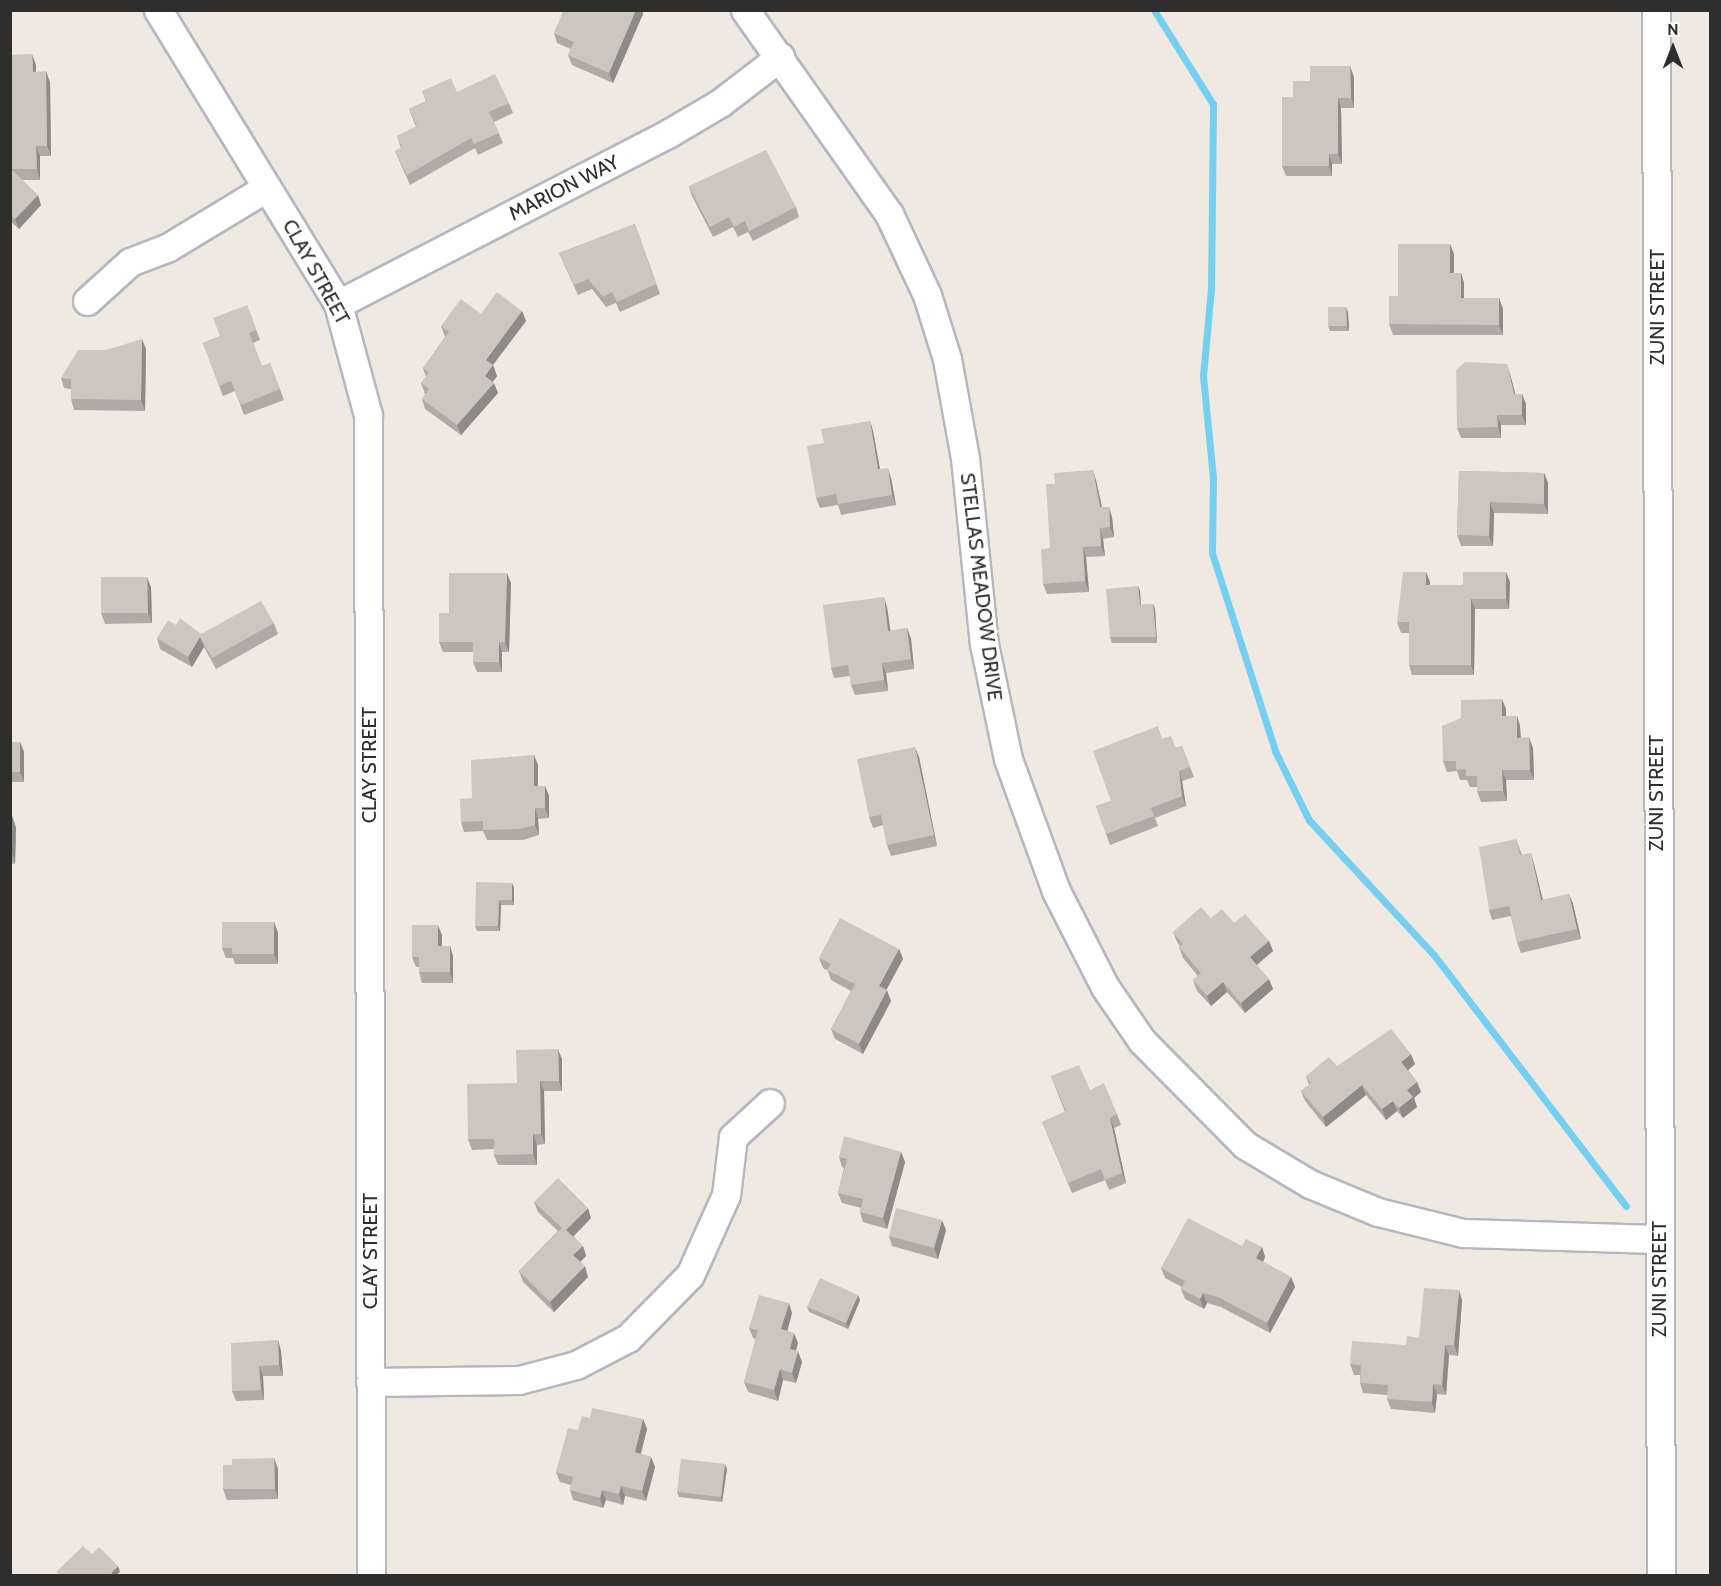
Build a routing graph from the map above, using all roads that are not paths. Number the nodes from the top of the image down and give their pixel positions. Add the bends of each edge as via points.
1 (158, 10) edge
2 (745, 10) edge
3 (1656, 10) edge
4 (780, 57) junction
5 (266, 188) junction
6 (87, 301) dead end
7 (338, 304) junction
8 (770, 1103) dead end
9 (1659, 1239) junction
10 (370, 1382) junction
11 (370, 1575) edge
12 (1661, 1575) edge

1 - 5 street, CLAY STREET
2 - 4 street, STELLAS MEADOW DRIVE
3 - 9 street, ZUNI STREET
4 - 7 street, MARION WAY via 720,103 669,133
4 - 9 street, STELLAS MEADOW DRIVE via 890,214 927,295 947,358 965,458 984,644 1008,759 1066,912 1105,987 1142,1041 1245,1145 1310,1184 1368,1208 1463,1233
5 - 6 street via 167,248 130,262
5 - 7 street, CLAY STREET
7 - 10 street, CLAY STREET via 368,415
8 - 10 street via 733,1137 726,1195 695,1267 672,1299 628,1338 576,1365 519,1380
9 - 12 street, ZUNI STREET
10 - 11 street, CLAY STREET

